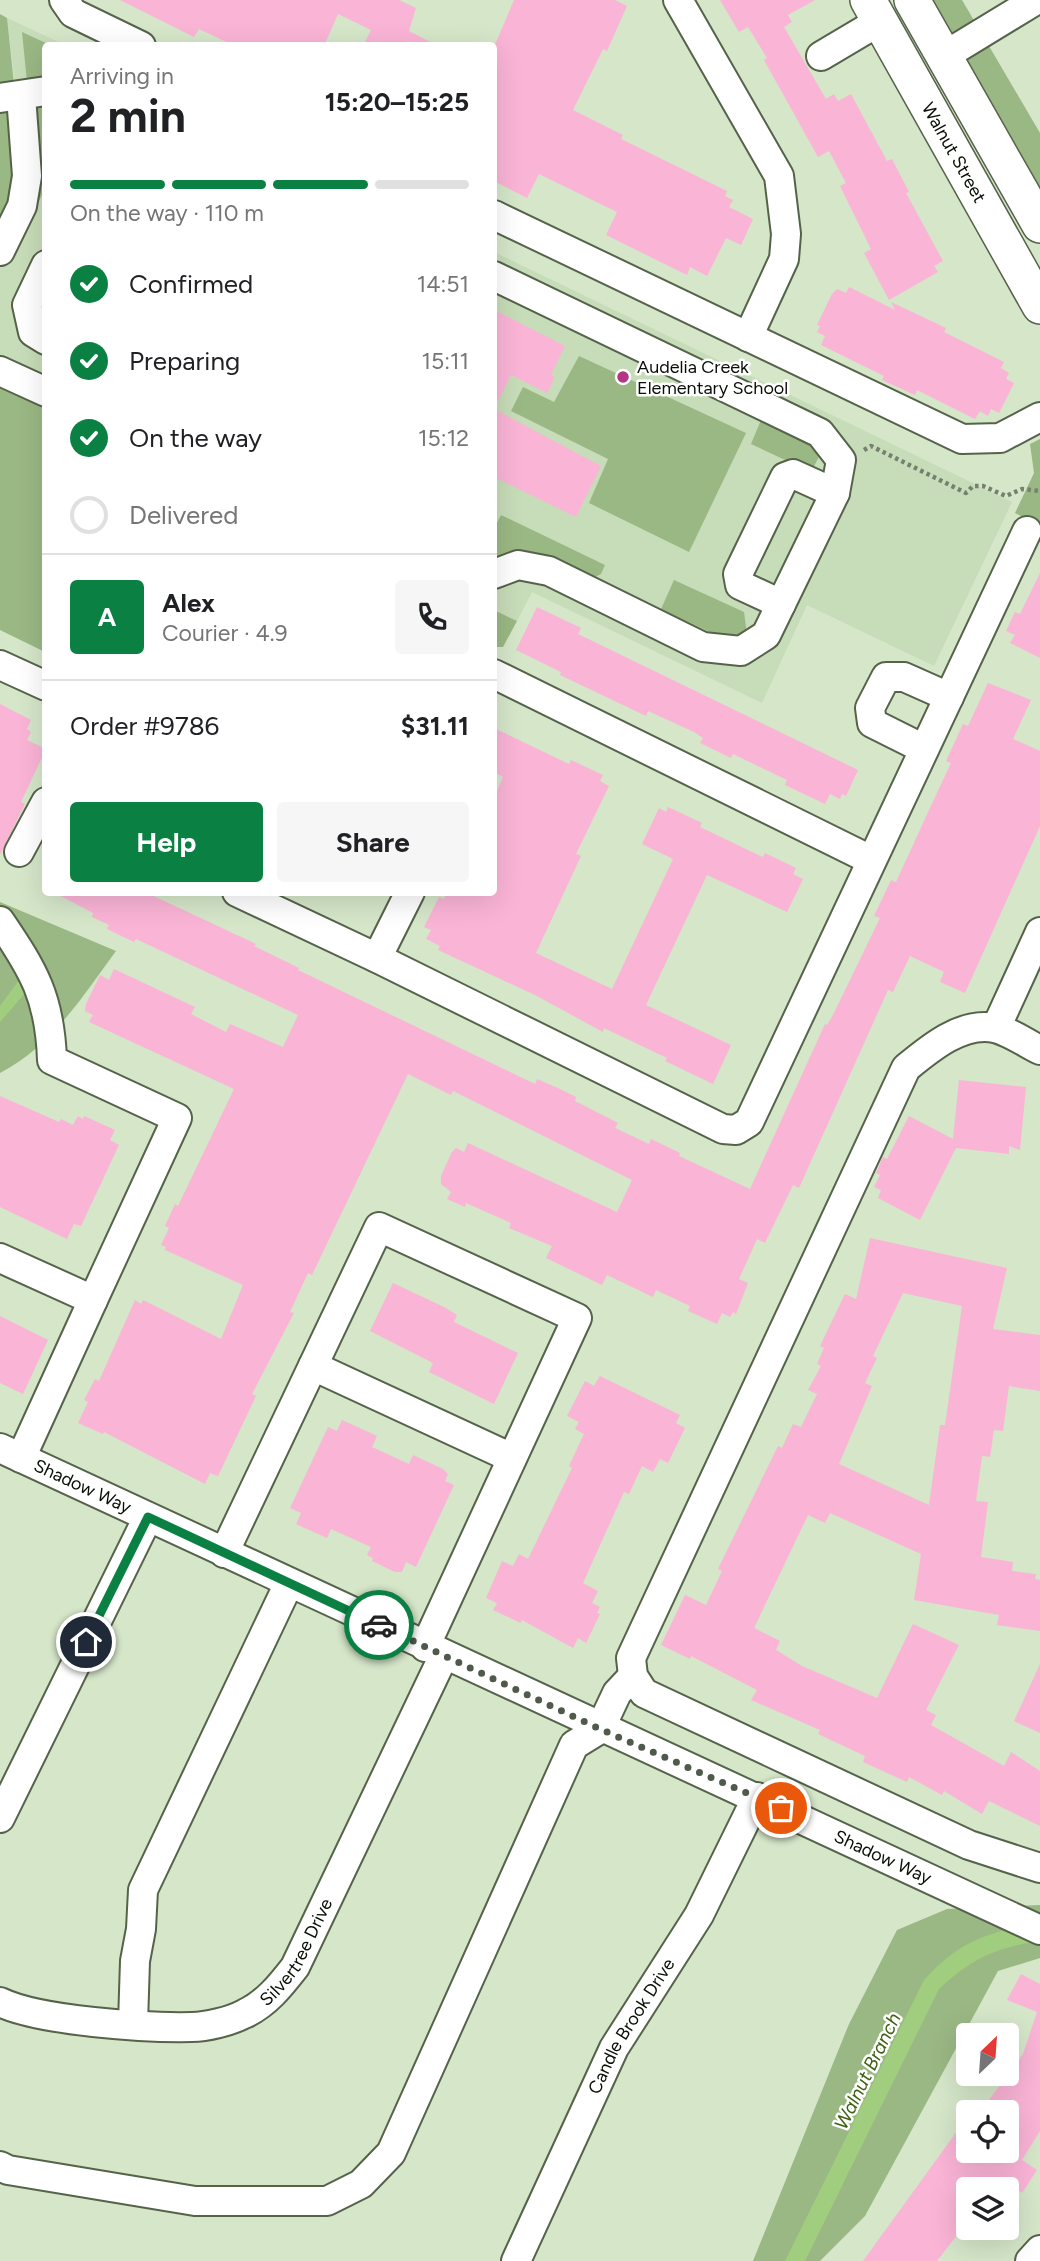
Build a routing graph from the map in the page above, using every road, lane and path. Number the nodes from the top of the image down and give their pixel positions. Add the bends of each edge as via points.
1 (64, 0) edge
2 (678, 0) edge
3 (912, 0) edge
4 (1036, 0) edge
5 (874, 10) edge
6 (133, 42) edge
7 (821, 56) dead end
8 (944, 56) junction
9 (22, 95) edge
10 (497, 216) edge
11 (1040, 225) edge
12 (0, 251) edge
13 (42, 273) edge
14 (497, 277) edge
15 (1040, 306) edge
16 (748, 337) junction
17 (42, 338) edge
18 (0, 371) edge
19 (42, 390) edge
20 (1028, 423) edge
21 (841, 460) junction
22 (1040, 491) edge
23 (835, 493) junction
24 (1027, 531) dead end
25 (497, 573) edge
26 (781, 604) junction
27 (0, 665) edge
28 (497, 675) edge
29 (42, 684) edge
30 (948, 698) junction
31 (924, 749) junction
32 (42, 809) edge
33 (19, 852) dead end
34 (872, 860) junction
35 (245, 896) edge
36 (408, 896) edge
37 (0, 921) edge
38 (1040, 932) edge
39 (377, 958) junction
40 (996, 1028) junction
41 (1037, 1040) edge
42 (0, 1258) edge
43 (93, 1300) junction
44 (313, 1366) junction
45 (10, 1453) edge
46 (512, 1458) junction
47 (148, 1517) junction
48 (224, 1553) junction
49 (289, 1583) junction
50 (435, 1651) junction
51 (633, 1675) junction
52 (600, 1729) junction
53 (757, 1797) junction
54 (0, 1818) edge
55 (1040, 1868) edge
56 (1040, 1930) edge
57 (0, 2002) edge
58 (132, 2023) junction
59 (0, 2166) edge
60 (1040, 2250) edge
61 (516, 2261) edge
62 (1030, 2261) edge

1 - 6 street via 73,13
2 - 16 street via 779,176 786,223 784,258
3 - 8 main road
4 - 8 street
5 - 7 street
5 - 15 main road, Walnut Street
8 - 11 main road
9 - 12 street via 27,176 22,206
10 - 16 street
13 - 17 street via 27,305 33,332
14 - 21 street via 820,433
16 - 20 street via 962,439 1000,438
18 - 19 street
21 - 22 path via 871,446 966,493 973,486 1006,496 1031,488
21 - 23 street
23 - 26 street
23 - 26 street via 793,474 785,477 738,574 740,585
24 - 30 street
25 - 26 street via 518,565 549,571 703,647 741,650 766,635
27 - 29 street
28 - 34 street
30 - 31 street
30 - 31 street via 904,677 886,677 870,708 872,723
31 - 34 street
32 - 33 street
34 - 39 street via 749,1122 736,1130 723,1129
35 - 39 street
36 - 39 street
37 - 43 street via 42,990 52,1060 177,1118
38 - 40 street
40 - 41 street
40 - 51 street via 976,1027 935,1044 906,1068 631,1658
42 - 43 street
43 - 45 street
44 - 46 street
44 - 46 street, Silvertree Drive via 379,1227 577,1318
44 - 48 street
45 - 47 street, Shadow Way
46 - 50 street, Silvertree Drive
47 - 48 street, Shadow Way
47 - 54 street
48 - 49 street, Shadow Way
49 - 50 street, Shadow Way
49 - 58 street via 143,1890
50 - 52 street, Shadow Way
50 - 58 street, Silvertree Drive via 295,1966 278,1989 244,2014 195,2028
51 - 52 street via 617,1693
51 - 55 street via 644,1693 970,1845
52 - 53 street, Shadow Way
52 - 59 street via 574,1745 391,2153 361,2184 327,2201 195,2201
53 - 56 street, Shadow Way
53 - 61 street, Candle Brook Drive via 699,1915 614,2048
57 - 58 street, Silvertree Drive via 16,2010 68,2019
60 - 62 street

